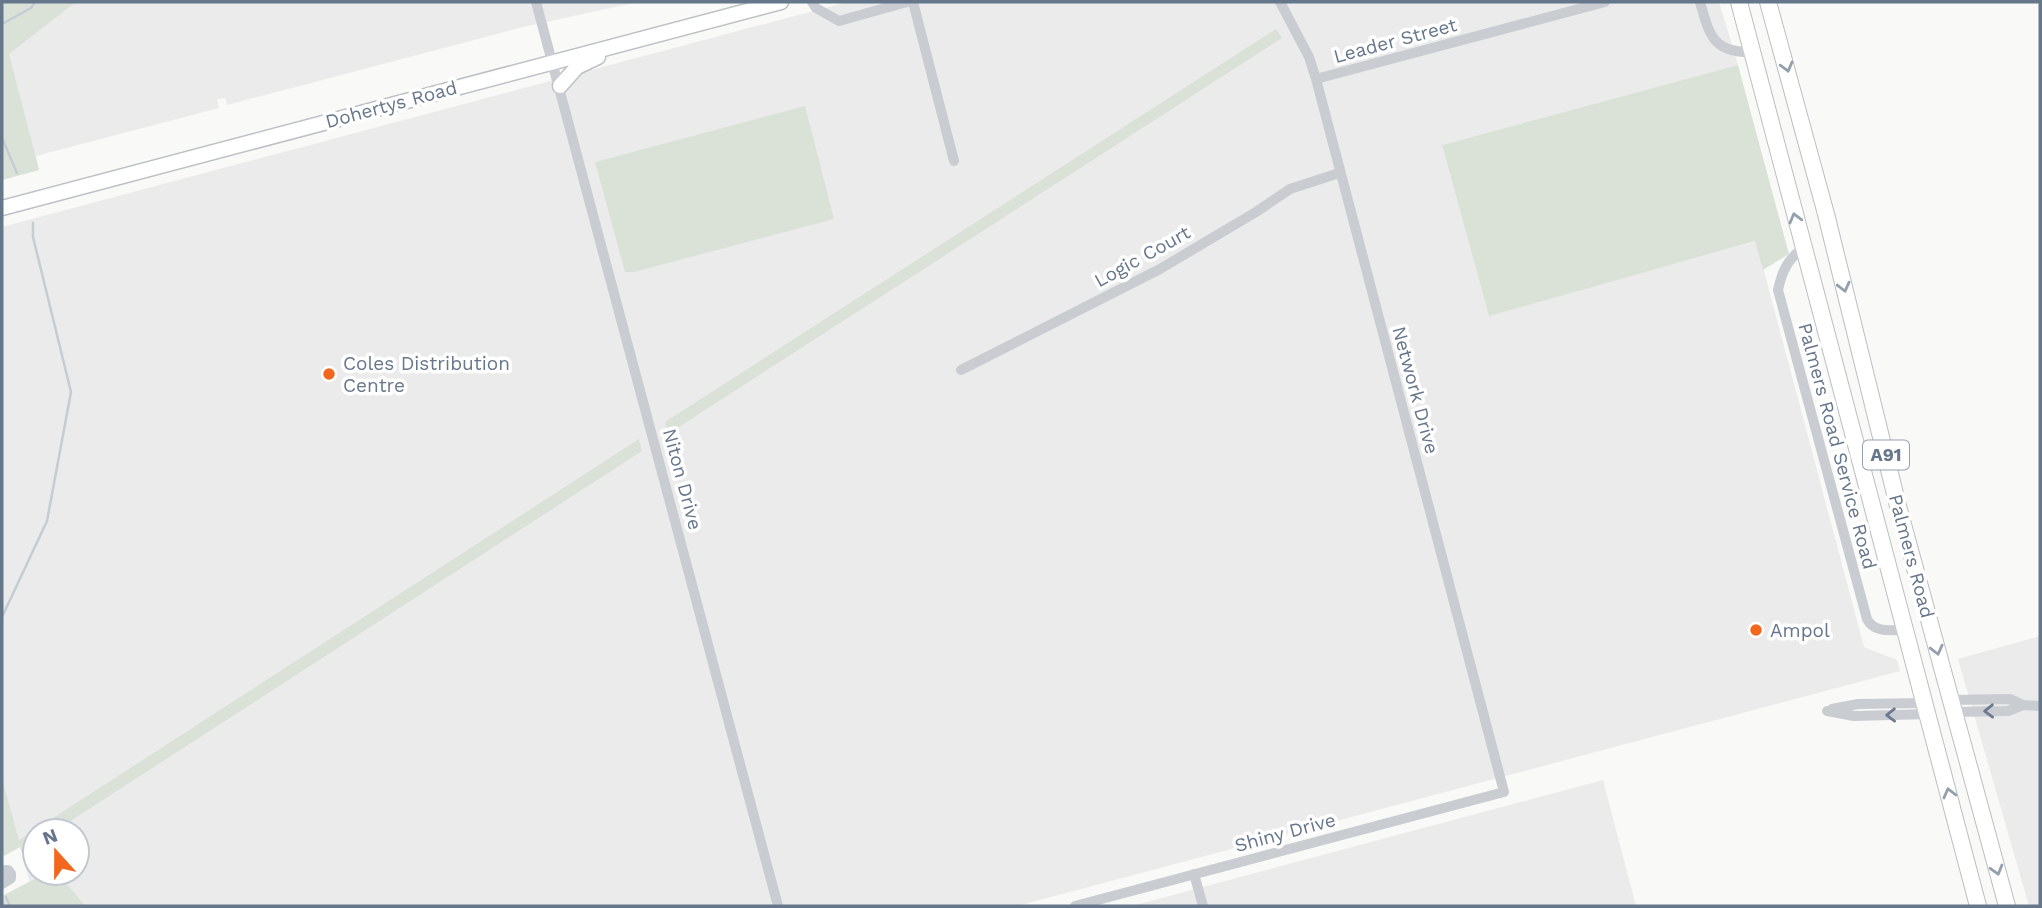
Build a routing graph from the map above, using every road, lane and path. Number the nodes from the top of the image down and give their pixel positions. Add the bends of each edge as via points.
1 (536, 2) edge
2 (781, 2) edge
3 (812, 2) edge
4 (907, 2) edge
5 (913, 2) edge
6 (1280, 2) edge
7 (1605, 2) edge
8 (1700, 2) edge
9 (1739, 2) edge
10 (1768, 2) edge
11 (709, 21) junction
12 (1751, 52) junction
13 (553, 61) junction
14 (1316, 79) junction
15 (560, 86) junction
16 (954, 161) dead end
17 (1339, 173) junction
18 (2, 208) edge
19 (1804, 248) junction
20 (961, 370) dead end
21 (1904, 630) junction
22 (1952, 706) junction
23 (2040, 706) edge
24 (1927, 708) junction
25 (1504, 792) joint
26 (1194, 874) junction
27 (778, 906) edge
28 (1075, 906) edge
29 (1203, 906) edge
30 (1978, 906) edge
31 (2007, 906) edge

1 - 13 street, Niton Drive
2 - 11 main road, Dohertys Road
3 - 4 street via 839,20
5 - 16 street
6 - 14 street, Network Drive
7 - 14 street, Leader Street
8 - 12 street via 1712,39 1737,52
9 - 12 highway, Palmers Road / A91
10 -> 22 highway, Palmers Road / A91
11 - 13 main road, Dohertys Road
11 - 15 main road via 681,35 595,57 577,67
19 -> 12 highway, Palmers Road / A91
13 - 15 street, Niton Drive
13 - 18 main road, Dohertys Road
14 - 17 street, Network Drive
15 - 27 street, Niton Drive
17 - 20 street, Logic Court via 1290,189 1160,269
17 - 25 street, Network Drive
19 - 21 highway, Palmers Road / A91
19 - 21 street, Palmers Road Service Road via 1790,258 1778,290 1867,619 1875,628
21 - 24 highway, Palmers Road / A91
22 - 23 street via 2010,699
22 - 24 highway
22 -> 31 highway, Palmers Road / A91
24 -> 24 street via 1854,716 1827,710 1858,704
30 -> 24 highway, Palmers Road / A91
25 - 26 street, Shiny Drive
26 - 28 street, Shiny Drive
26 - 29 street

